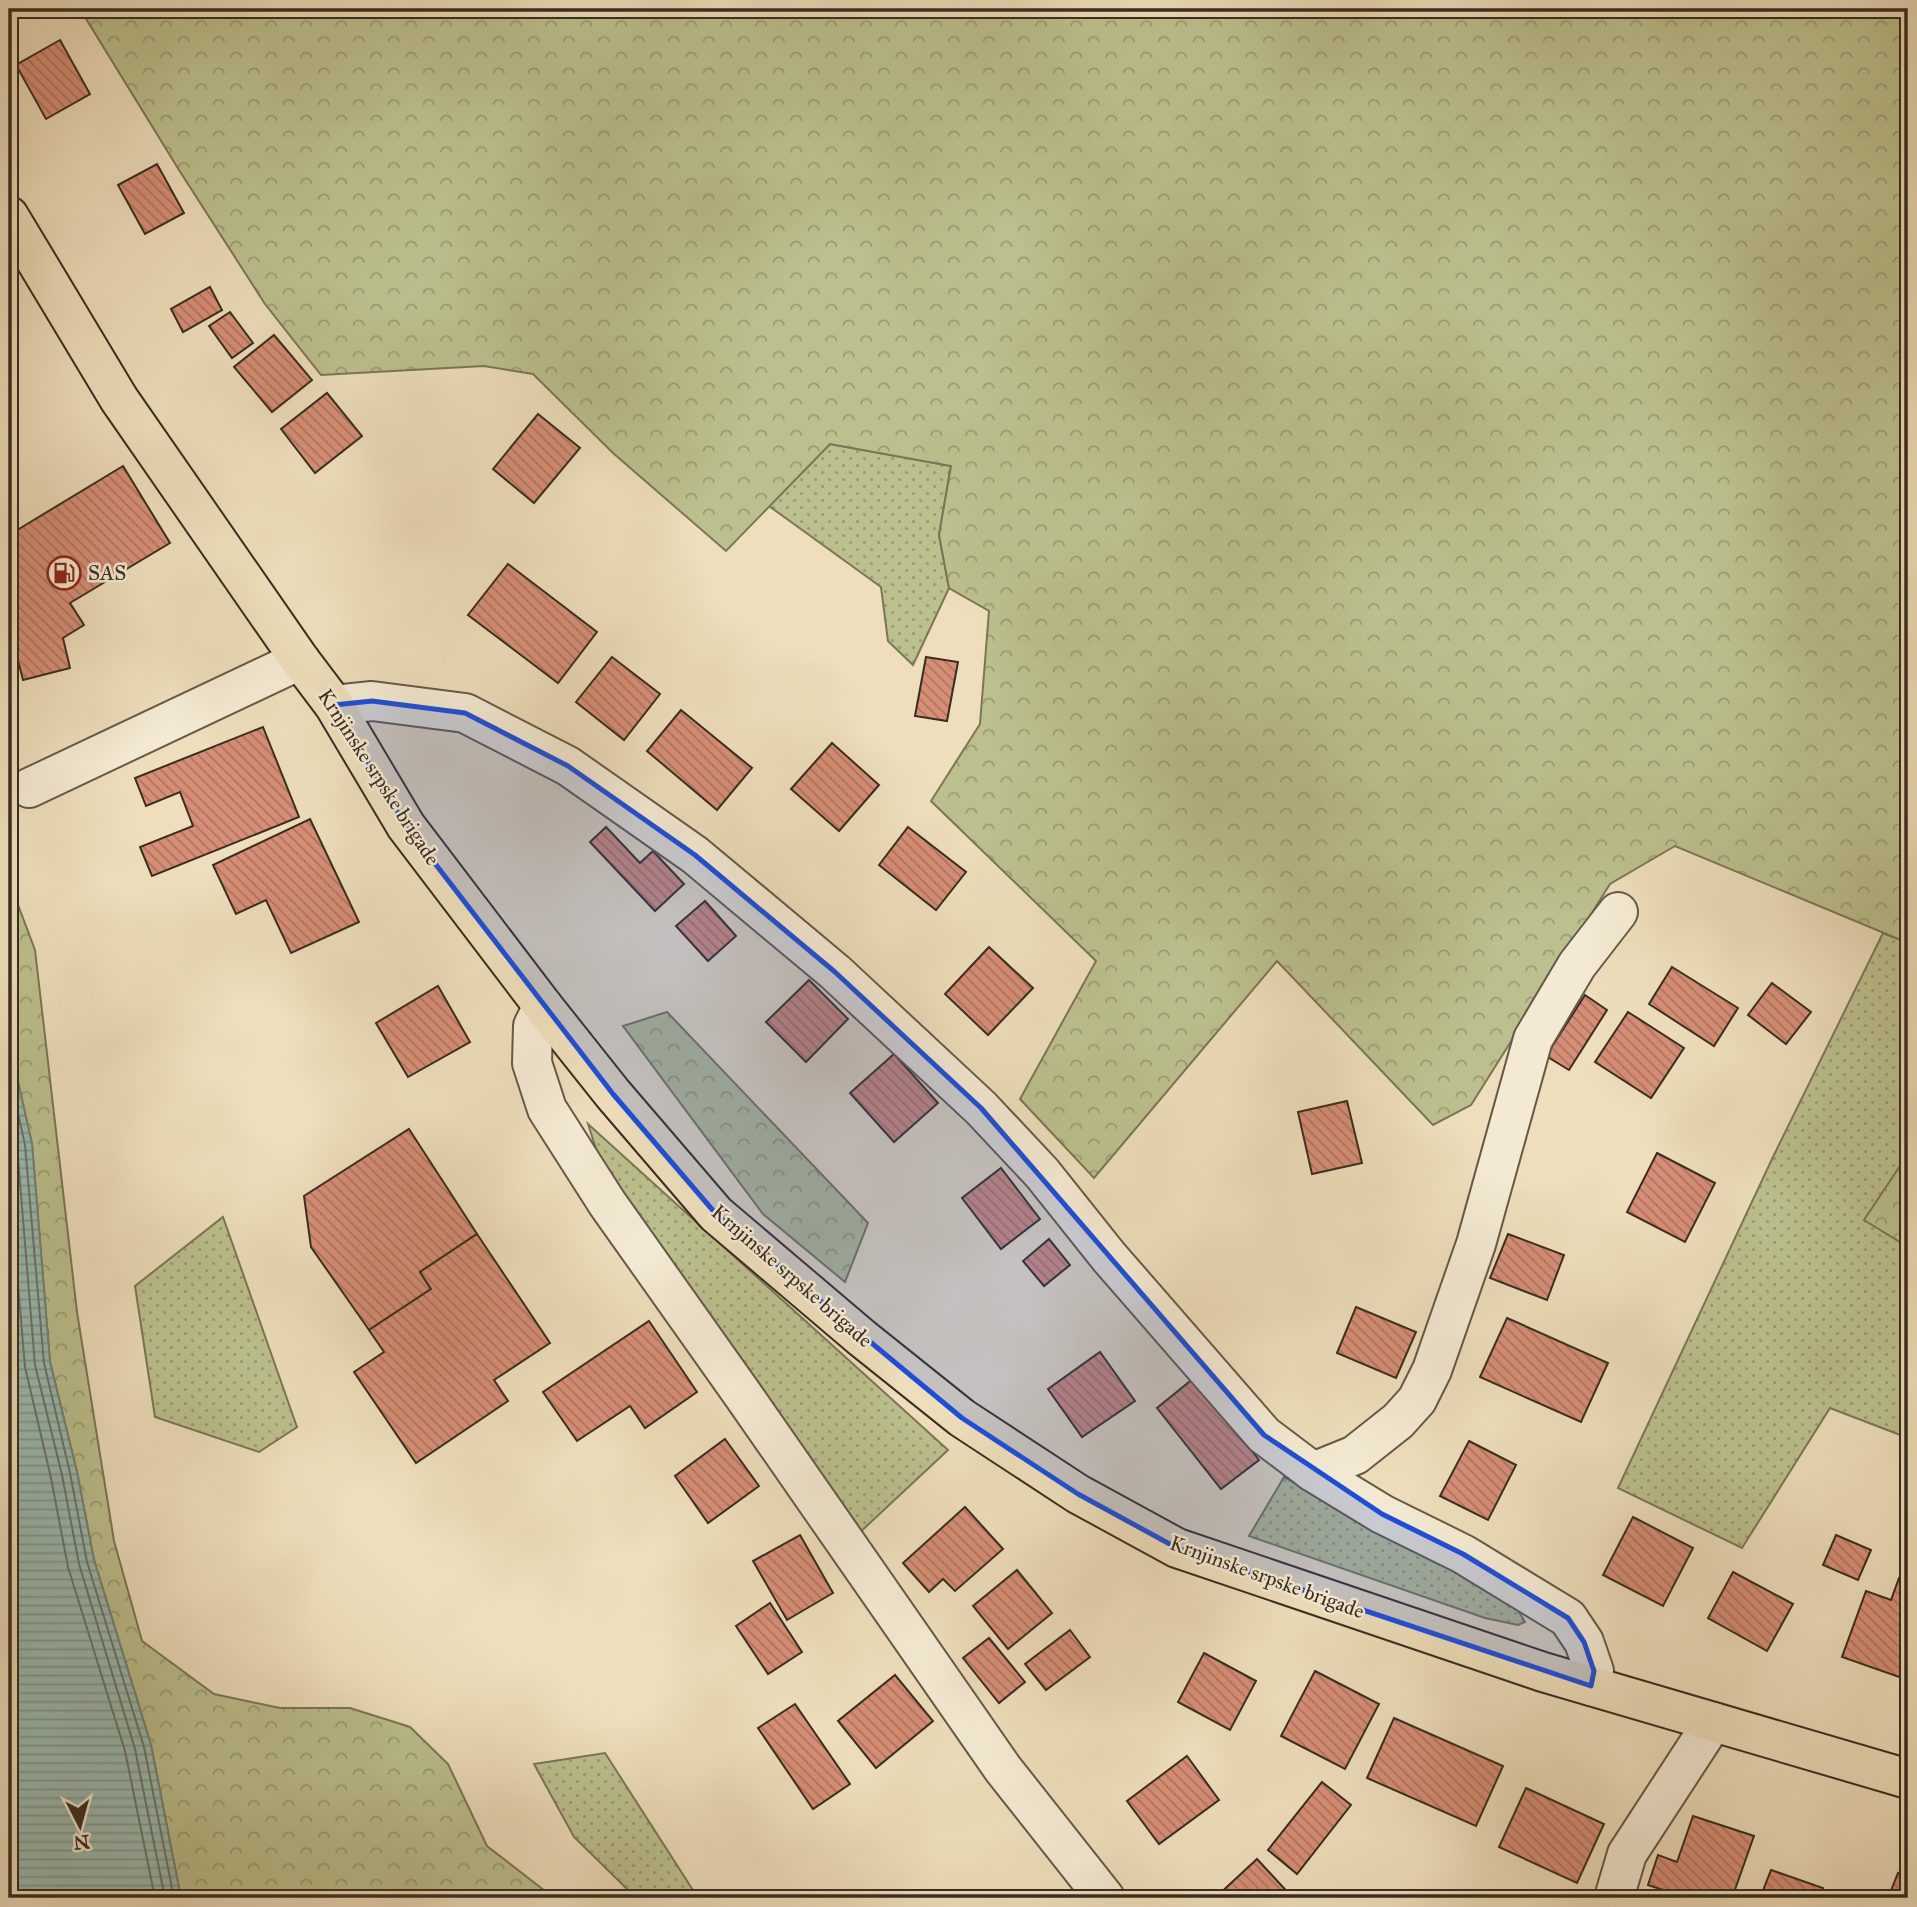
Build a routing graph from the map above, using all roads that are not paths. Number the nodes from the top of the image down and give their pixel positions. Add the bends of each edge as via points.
1 (9, 216) edge
2 (300, 660) junction
3 (334, 705) junction
4 (29, 788) dead end
5 (1618, 912) dead end
6 (543, 1006) junction
7 (1313, 1472) junction
8 (1591, 1686) junction
9 (1713, 1722) junction
10 (1908, 1779) edge
11 (1105, 1898) edge
12 (1614, 1898) edge

1 - 2 main road, Krnjinske srpske brigade via 119,399
2 - 3 main road, Krnjinske srpske brigade
2 - 4 street
3 - 6 main road, Krnjinske srpske brigade via 406,825
3 - 7 street via 372,701 465,713 568,766 695,855 835,972 981,1108 1042,1173 1264,1435
5 - 7 street via 1577,965 1533,1039 1476,1244 1417,1400 1355,1455
6 - 8 main road, Krnjinske srpske brigade via 716,1214 962,1418 1067,1487 1177,1548
6 - 11 street via 533,1026 532,1063 547,1109 607,1203 1003,1769
7 - 8 street via 1568,1618 1584,1642 1594,1671
8 - 9 main road, Krnjinske srpske brigade
9 - 10 main road, Krnjinske srpske brigade
9 - 12 street via 1627,1854

